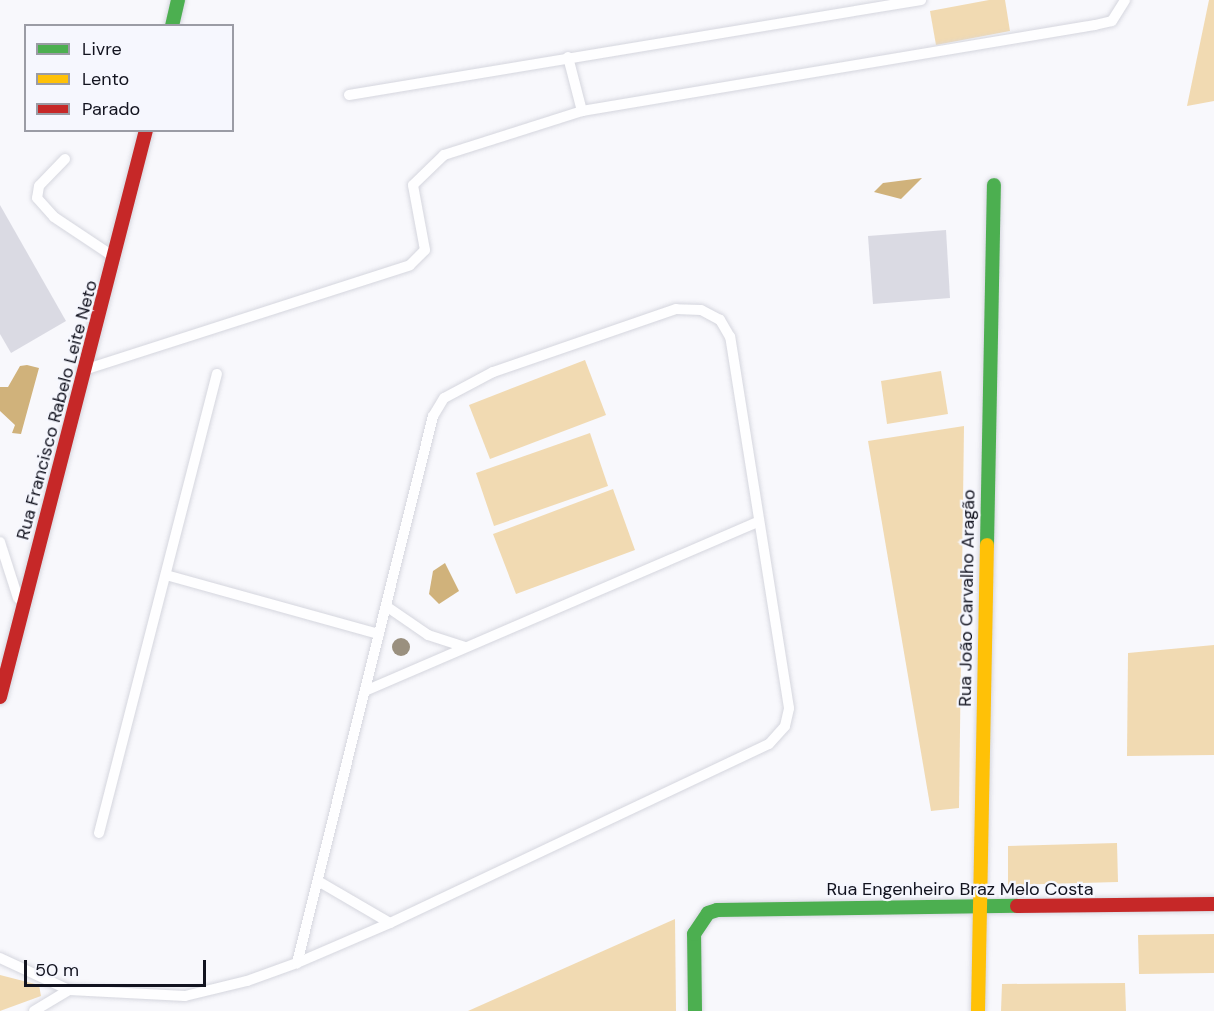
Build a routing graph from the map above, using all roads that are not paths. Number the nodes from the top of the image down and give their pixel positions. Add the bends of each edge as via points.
1 (178, 0) edge
2 (921, 0) edge
3 (1125, 0) edge
4 (172, 24) edge
5 (568, 57) junction
6 (349, 95) dead end
7 (582, 111) junction
8 (146, 132) edge
9 (65, 159) dead end
10 (994, 185) dead end
11 (115, 257) junction
12 (87, 369) junction
13 (218, 374) dead end
14 (759, 521) junction
15 (0, 542) edge
16 (166, 575) junction
17 (386, 606) junction
18 (22, 612) junction
19 (379, 634) junction
20 (465, 647) junction
21 (365, 691) junction
22 (0, 697) edge
23 (99, 833) dead end
24 (318, 881) junction
25 (1214, 904) edge
26 (978, 908) junction
27 (390, 923) junction
28 (0, 958) edge
29 (297, 963) junction
30 (69, 990) junction
31 (34, 1011) edge
32 (695, 1011) edge
33 (978, 1011) edge

1 - 4 street
2 - 5 lane
3 - 7 lane via 1112,21 1095,25
5 - 6 lane
5 - 7 lane
7 - 12 lane via 444,154 424,170 413,185 425,250 410,265
8 - 11 street, Rua Francisco Rabelo Leite Neto
9 - 11 lane via 39,186 37,198 54,217
10 - 26 street, Rua João Carvalho Aragão
11 - 12 street, Rua Francisco Rabelo Leite Neto
12 - 18 street, Rua Francisco Rabelo Leite Neto
13 - 16 lane
14 - 17 lane via 730,337 720,320 701,310 676,309 494,372 444,398 433,416
14 - 20 lane
14 - 27 lane via 789,708 785,726 770,744
15 - 18 lane
16 - 19 lane
16 - 23 lane
17 - 19 lane
17 - 20 lane via 428,635
18 - 22 street, Rua Francisco Rabelo Leite Neto
19 - 21 lane
20 - 21 lane
21 - 24 lane
24 - 27 lane
24 - 29 lane
25 - 26 street, Rua Engenheiro Braz Melo Costa
26 - 32 street, Rua Engenheiro Braz Melo Costa via 752,908 708,913 694,934
26 - 33 street, Rua João Carvalho Aragão
27 - 29 lane
28 - 30 lane
29 - 30 lane via 185,996
30 - 31 lane

